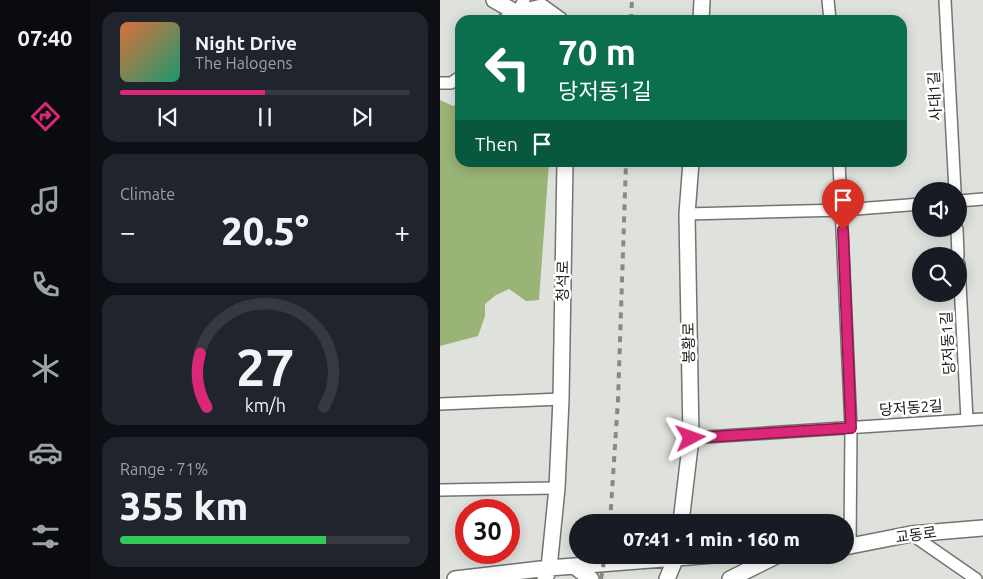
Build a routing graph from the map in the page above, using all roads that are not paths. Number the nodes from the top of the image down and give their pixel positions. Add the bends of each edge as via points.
1 (494, 0) edge
2 (702, 0) edge
3 (828, 0) edge
4 (945, 0) edge
5 (520, 6) edge
6 (509, 15) edge
7 (553, 15) edge
8 (701, 15) edge
9 (830, 15) edge
10 (455, 80) edge
11 (440, 83) edge
12 (565, 167) edge
13 (691, 167) edge
14 (839, 167) edge
15 (955, 182) edge
16 (983, 199) edge
17 (967, 200) edge
18 (912, 205) edge
19 (843, 210) junction
20 (687, 214) junction
21 (961, 302) edge
22 (561, 398) junction
23 (440, 404) edge
24 (983, 419) edge
25 (967, 420) junction
26 (851, 428) junction
27 (691, 438) junction
28 (558, 488) junction
29 (440, 490) edge
30 (682, 514) edge
31 (848, 514) edge
32 (983, 528) edge
33 (911, 534) junction
34 (854, 546) edge
35 (597, 564) edge
36 (673, 564) edge
37 (760, 564) edge
38 (574, 566) junction
39 (547, 574) edge
40 (455, 579) edge
41 (591, 579) edge
42 (667, 579) edge
43 (730, 579) edge
44 (976, 579) edge

1 - 5 street
2 - 8 street
3 - 9 street
4 - 15 street, 사대1길
5 - 6 street
5 - 7 street via 542,7
10 - 11 street
12 - 22 street, 청석로
13 - 20 street, 봉황로
14 - 19 street
16 - 17 street
18 - 19 street
19 - 20 street
19 - 26 street
20 - 27 street, 봉황로
21 - 25 street, 당저동1길
22 - 23 street
22 - 28 street, 청석로
24 - 25 street, 당저동2길
25 - 26 street, 당저동2길
26 - 27 street, 당저동2길
26 - 31 street, 교동로
27 - 30 street, 봉황로
28 - 29 street
28 - 39 street, 청석로
32 - 33 street, 교동로
33 - 34 street, 교동로
33 - 44 street
35 - 38 street
36 - 42 street
37 - 43 street
38 - 39 street
38 - 41 street
39 - 40 street

